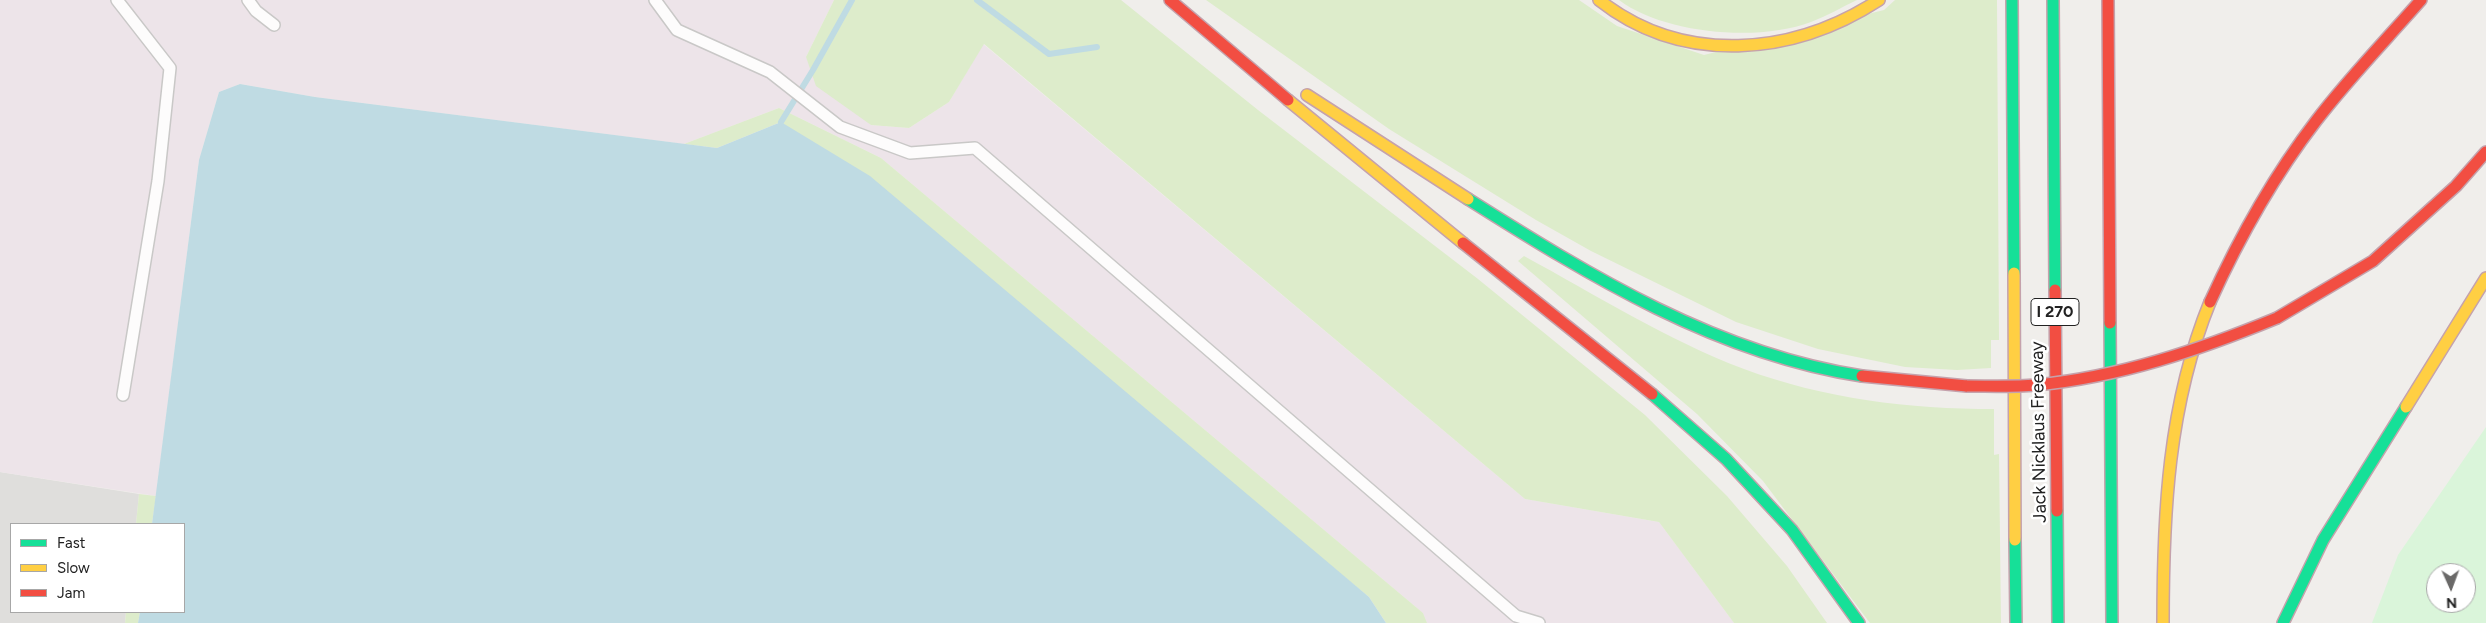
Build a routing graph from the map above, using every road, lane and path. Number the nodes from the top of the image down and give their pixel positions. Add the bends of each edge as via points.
1 (117, 0) edge
2 (248, 0) edge
3 (655, 0) edge
4 (1170, 0) edge
5 (1599, 0) edge
6 (1879, 0) edge
7 (2012, 0) edge
8 (2052, 0) edge
9 (2108, 0) edge
10 (2421, 0) edge
11 (274, 25) dead end
12 (1274, 72) dead end
13 (1298, 89) dead end
14 (2486, 152) edge
15 (2486, 278) edge
16 (122, 395) dead end
17 (1539, 623) edge
18 (1859, 623) edge
19 (2016, 623) edge
20 (2058, 623) edge
21 (2112, 623) edge
22 (2163, 623) edge
23 (2283, 623) edge

1 - 16 lane via 170,68 158,181
2 - 11 lane
3 - 17 lane via 677,30 770,72 840,127 910,153 975,148 1516,616
4 - 12 highway
4 - 18 highway via 1346,149 1656,397 1726,459 1792,530
5 - 6 highway via 1660,35 1702,44 1749,47 1795,38 1839,24
7 - 19 highway
8 - 20 highway, Jack Nicklaus Freeway / I 270
9 - 21 highway
10 - 22 highway via 2304,136 2263,197 2211,302 2189,362 2177,410 2168,481
13 - 14 highway, bridge via 1560,258 1718,335 1810,365 1890,380 1967,386 2035,385 2097,376 2212,345 2277,318 2373,261 2456,186
15 - 23 highway via 2323,540

